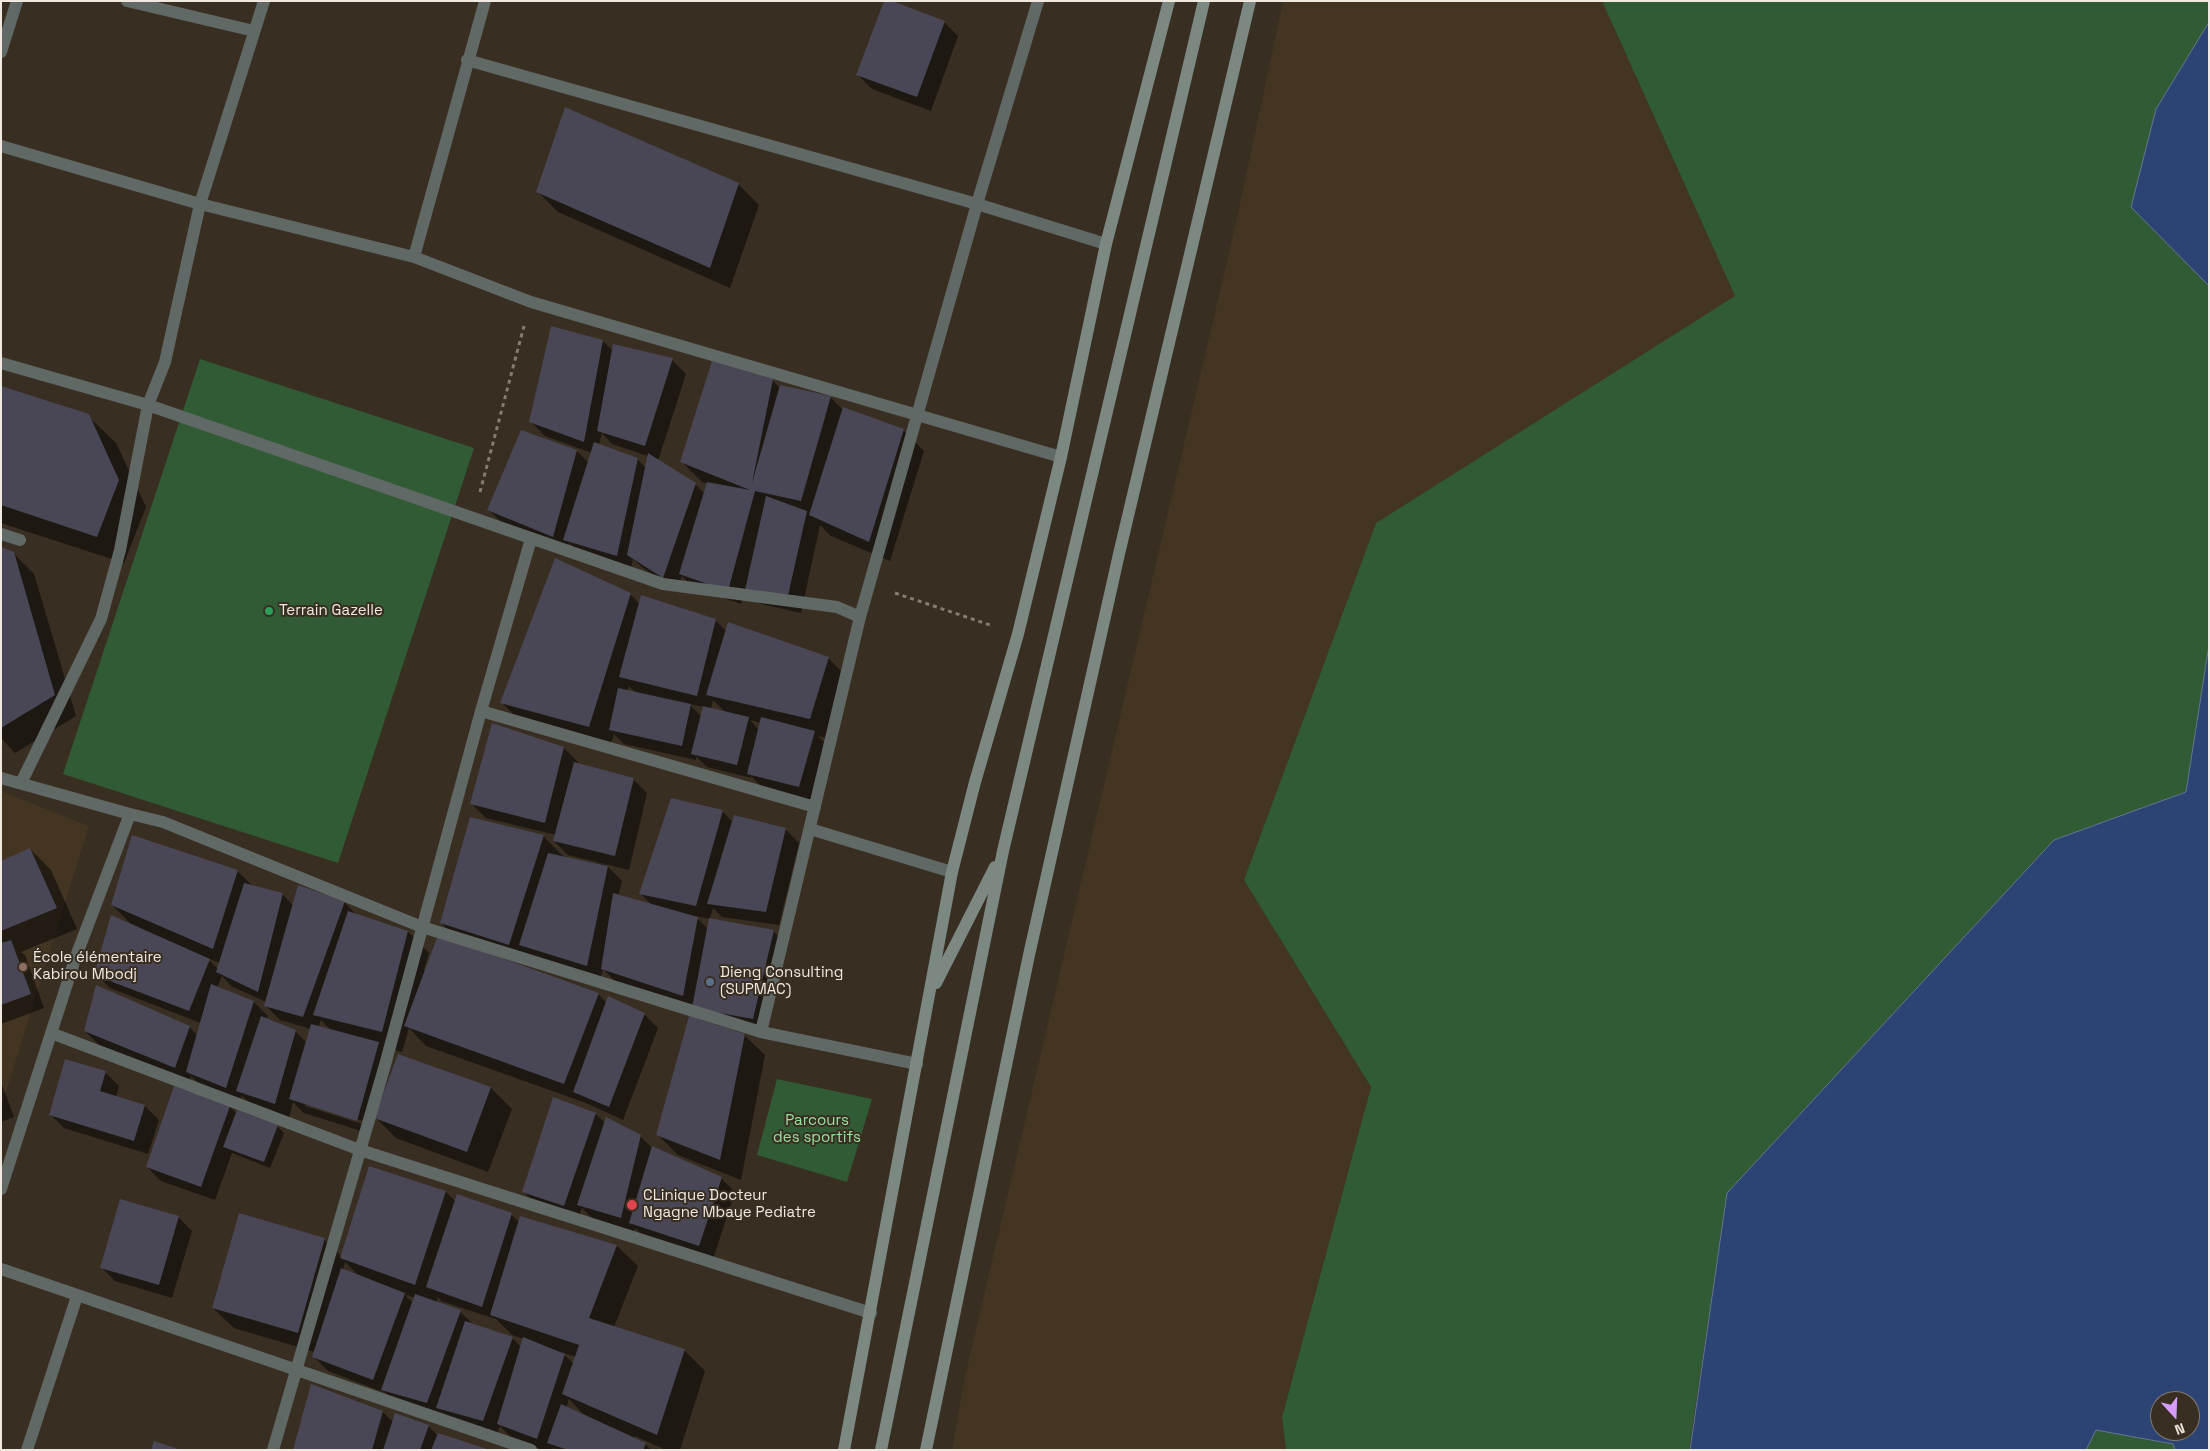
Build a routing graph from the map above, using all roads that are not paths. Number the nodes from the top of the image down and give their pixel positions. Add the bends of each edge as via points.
1 (17, 1) edge
2 (127, 1) edge
3 (264, 1) edge
4 (484, 1) edge
5 (1038, 1) edge
6 (1169, 1) edge
7 (1204, 1) edge
8 (1250, 1) edge
9 (254, 31) junction
10 (1, 52) edge
11 (467, 60) junction
12 (1, 146) edge
13 (200, 204) junction
14 (977, 204) junction
15 (1106, 244) junction
16 (414, 257) junction
17 (1, 363) edge
18 (148, 405) junction
19 (919, 415) junction
20 (1061, 457) junction
21 (1, 534) edge
22 (531, 539) junction
23 (20, 540) dead end
24 (860, 617) junction
25 (481, 711) junction
26 (1, 778) edge
27 (21, 783) junction
28 (815, 807) junction
29 (130, 814) junction
30 (810, 830) junction
31 (1002, 851) junction
32 (952, 872) junction
33 (422, 927) junction
34 (929, 997) junction
35 (761, 1032) junction
36 (51, 1033) junction
37 (917, 1064) junction
38 (360, 1150) junction
39 (1, 1189) edge
40 (1, 1269) edge
41 (76, 1296) junction
42 (871, 1313) junction
43 (297, 1371) junction
44 (517, 1448) edge
45 (27, 1450) edge
46 (273, 1450) edge
47 (531, 1450) edge
48 (844, 1450) edge
49 (881, 1450) edge
50 (926, 1450) edge

1 - 10 street
2 - 9 street
3 - 9 street
4 - 11 street
5 - 14 street
6 - 15 main road
7 - 31 main road
8 - 50 main road via 1119,554 1031,945
9 - 13 street
11 - 14 street
11 - 16 street
12 - 13 street
13 - 16 street
13 - 18 street via 165,362
14 - 15 street
14 - 19 street
15 - 20 main road
16 - 19 street via 531,302
17 - 18 street
18 - 22 street
18 - 27 street via 120,550 100,619
19 - 20 street
19 - 24 street
20 - 32 main road via 1018,634
21 - 23 street
22 - 24 street via 663,584 837,607
22 - 25 street
24 - 28 street
25 - 28 street
25 - 33 street
26 - 27 street
27 - 29 street
28 - 30 street
29 - 33 street via 163,822
29 - 36 street via 75,959
30 - 32 street
30 - 35 street
31 - 34 main road
31 - 49 main road
32 - 34 main road
33 - 35 street
33 - 38 street
34 - 37 main road
35 - 37 street
36 - 38 street
36 - 39 street
37 - 42 main road
38 - 42 street
38 - 43 street
40 - 41 street
41 - 43 street
41 - 45 street
42 - 48 main road
43 - 44 street
43 - 46 street
44 - 47 street

